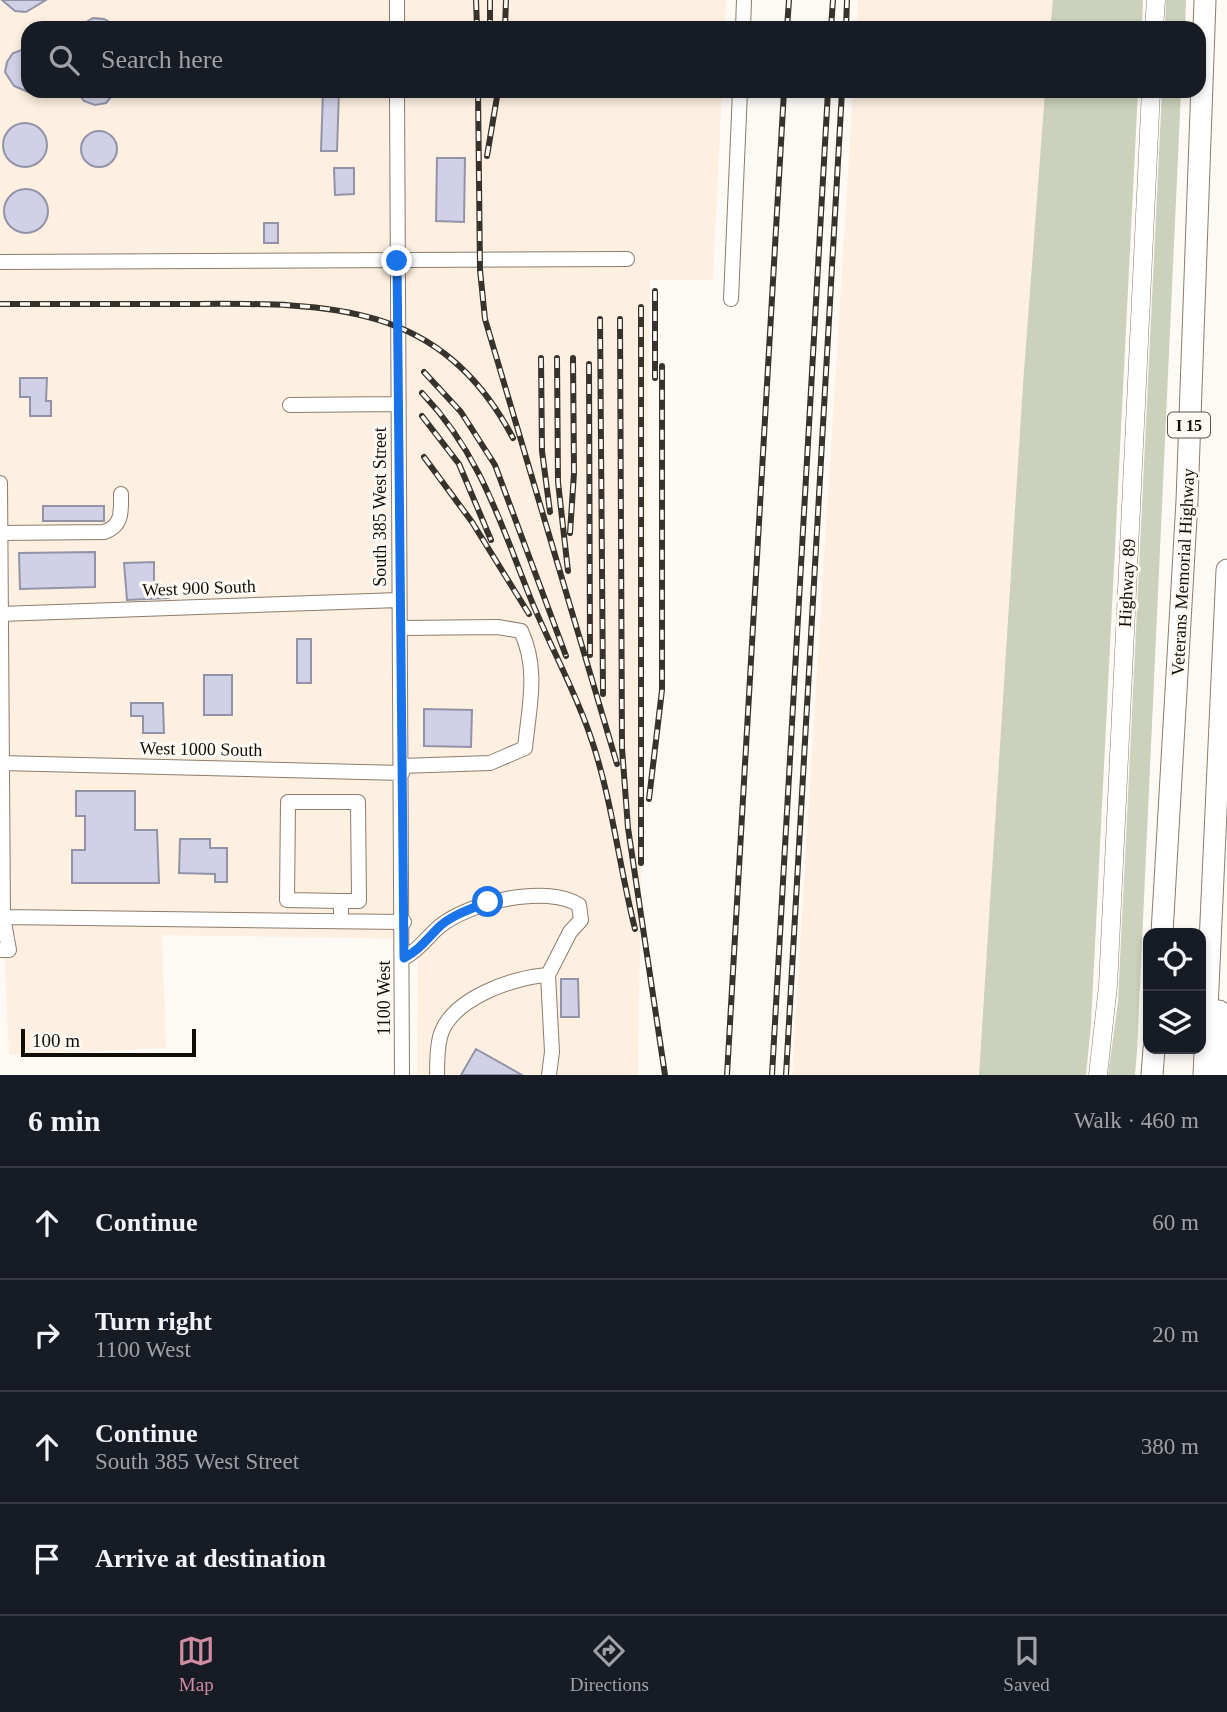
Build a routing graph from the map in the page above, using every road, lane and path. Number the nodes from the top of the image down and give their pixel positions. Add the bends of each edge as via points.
1 (397, 0) edge
2 (744, 0) edge
3 (1156, 0) edge
4 (1203, 0) edge
5 (397, 21) edge
6 (743, 21) edge
7 (1154, 21) edge
8 (1203, 21) edge
9 (397, 98) edge
10 (740, 98) edge
11 (1151, 98) edge
12 (1201, 98) edge
13 (627, 259) dead end
14 (397, 261) junction
15 (0, 262) edge
16 (731, 299) dead end
17 (398, 404) junction
18 (290, 405) dead end
19 (0, 483) edge
20 (121, 494) dead end
21 (0, 533) edge
22 (1227, 570) edge
23 (399, 600) junction
24 (0, 614) edge
25 (400, 628) junction
26 (0, 763) edge
27 (401, 770) junction
28 (341, 901) junction
29 (3, 917) junction
30 (1213, 918) junction
31 (341, 921) junction
32 (404, 922) junction
33 (1162, 928) edge
34 (0, 950) edge
35 (404, 958) junction
36 (548, 975) junction
37 (1154, 1054) edge
38 (402, 1075) edge
39 (437, 1075) edge
40 (549, 1075) edge
41 (1098, 1075) edge
42 (1152, 1075) edge
43 (1203, 1075) edge
44 (1222, 1075) edge

1 - 5 street
2 - 6 street
3 - 7 main road
4 - 8 highway, Veterans Memorial Highway / I 15
9 - 14 street, South 385 West Street
10 - 16 street
11 - 41 main road, Highway 89 via 1108,986
12 - 33 highway, Veterans Memorial Highway / I 15 via 1187,501
13 - 14 street
14 - 15 street
14 - 17 street, South 385 West Street
17 - 18 street
17 - 23 street, South 385 West Street
19 - 21 street
20 - 21 street via 116,527 104,532
21 - 24 street
22 - 30 highway
23 - 24 street, West 900 South
23 - 25 street, South 385 West Street
24 - 26 street
25 - 27 street, South 385 West Street
25 - 27 street, West 1000 South via 520,631 533,669 524,748 491,763
26 - 27 street, West 1000 South
26 - 29 street
27 - 32 street, South 385 West Street
28 - 28 street via 359,901 358,802 288,802 287,900
28 - 31 street
29 - 31 street
29 - 34 street via 9,950
30 - 43 highway
30 - 44 highway
31 - 32 street
32 - 35 street, 1100 West
35 - 36 street via 439,927 488,902 571,900 579,905 581,920
35 - 38 street, 1100 West
36 - 39 street via 525,976 465,1002 441,1035
36 - 40 street
37 - 42 highway

